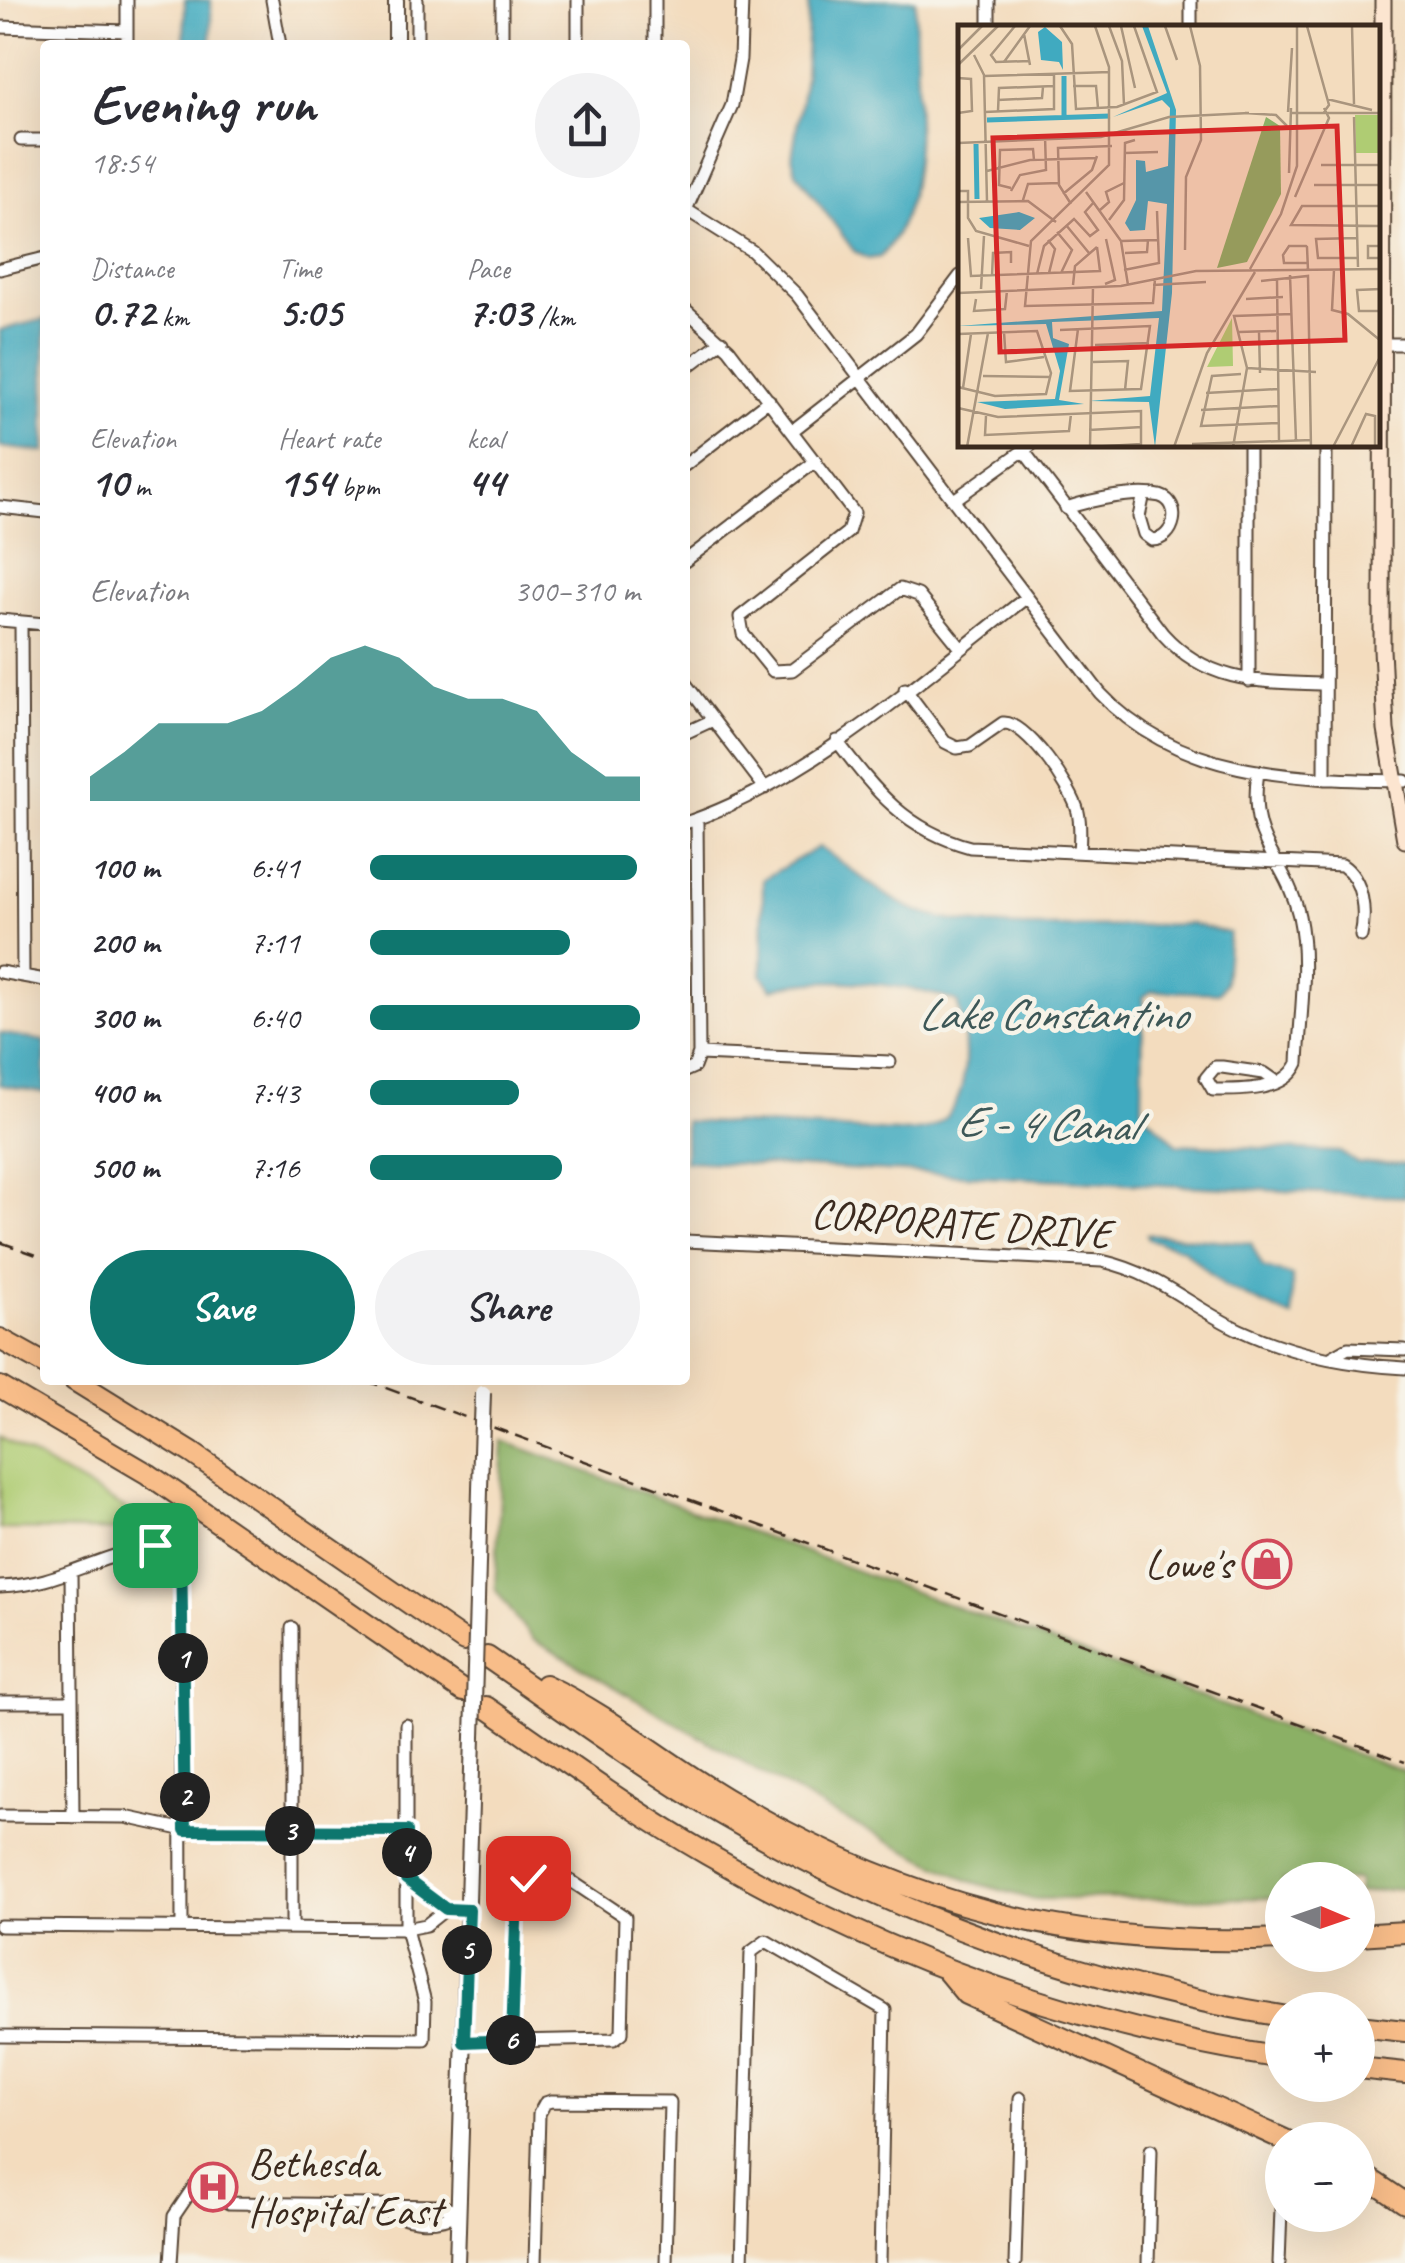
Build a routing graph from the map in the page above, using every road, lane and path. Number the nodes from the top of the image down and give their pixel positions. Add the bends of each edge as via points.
1 (127, 0) edge
2 (272, 0) edge
3 (396, 0) edge
4 (417, 0) edge
5 (502, 0) edge
6 (578, 0) edge
7 (655, 0) edge
8 (742, 0) edge
9 (1383, 0) edge
10 (0, 27) edge
11 (127, 31) junction
12 (127, 40) edge
13 (279, 40) edge
14 (396, 40) edge
15 (417, 40) edge
16 (502, 40) edge
17 (578, 40) edge
18 (655, 40) edge
19 (22, 140) dead end
20 (40, 140) edge
21 (690, 198) edge
22 (690, 212) edge
23 (40, 259) edge
24 (0, 269) edge
25 (958, 279) edge
26 (690, 313) edge
27 (722, 341) junction
28 (1380, 344) edge
29 (1405, 344) edge
30 (690, 365) edge
31 (861, 378) junction
32 (769, 400) junction
33 (792, 430) junction
34 (1026, 448) edge
35 (1028, 448) edge
36 (1249, 448) edge
37 (1326, 448) edge
38 (690, 461) edge
39 (816, 461) junction
40 (1142, 498) dead end
41 (954, 500) junction
42 (0, 507) edge
43 (1066, 508) junction
44 (40, 511) edge
45 (690, 556) edge
46 (1027, 597) junction
47 (0, 620) edge
48 (21, 623) junction
49 (40, 624) edge
50 (960, 647) junction
51 (1249, 681) junction
52 (1325, 684) junction
53 (905, 689) junction
54 (690, 690) edge
55 (713, 720) junction
56 (690, 731) edge
57 (838, 742) junction
58 (1258, 770) junction
59 (1325, 779) junction
60 (1399, 781) edge
61 (765, 788) junction
62 (691, 821) edge
63 (1405, 840) edge
64 (1079, 852) junction
65 (1272, 860) junction
66 (1360, 936) dead end
67 (0, 972) edge
68 (23, 976) junction
69 (40, 979) edge
70 (692, 996) edge
71 (699, 1054) junction
72 (890, 1062) dead end
73 (690, 1069) edge
74 (1277, 1082) junction
75 (690, 1241) edge
76 (0, 1339) edge
77 (1405, 1350) edge
78 (1332, 1357) junction
79 (40, 1361) edge
80 (1405, 1368) edge
81 (82, 1385) edge
82 (483, 1386) edge
83 (0, 1387) edge
84 (71, 1572) junction
85 (0, 1586) edge
86 (292, 1628) dead end
87 (464, 1641) dead end
88 (463, 1691) dead end
89 (0, 1702) edge
90 (72, 1702) junction
91 (486, 1707) dead end
92 (406, 1725) dead end
93 (0, 1816) edge
94 (73, 1816) junction
95 (185, 1830) junction
96 (295, 1831) junction
97 (407, 1831) junction
98 (406, 1879) junction
99 (446, 1909) junction
100 (469, 1910) junction
101 (0, 1926) edge
102 (182, 1927) junction
103 (292, 1928) junction
104 (406, 1929) junction
105 (1405, 1932) edge
106 (1375, 1934) edge
107 (1265, 1939) edge
108 (946, 1970) junction
109 (1265, 2012) edge
110 (1375, 2027) edge
111 (1405, 2030) edge
112 (0, 2036) edge
113 (512, 2040) junction
114 (464, 2042) junction
115 (1265, 2054) edge
116 (1375, 2070) edge
117 (1405, 2073) edge
118 (1020, 2098) dead end
119 (1265, 2130) edge
120 (1151, 2150) dead end
121 (1375, 2180) edge
122 (1375, 2184) edge
123 (1405, 2193) edge
124 (1405, 2203) edge
125 (459, 2213) junction
126 (1280, 2232) edge
127 (171, 2263) edge
128 (457, 2263) edge
129 (535, 2263) edge
130 (666, 2263) edge
131 (742, 2263) edge
132 (880, 2263) edge
133 (1015, 2263) edge
134 (1148, 2263) edge
135 (1279, 2263) edge

1 - 11 street
2 - 13 street
3 - 14 street
4 - 15 street
5 - 16 street
6 - 17 street
7 - 18 street
8 - 21 street via 732,105
9 - 28 main road
10 - 11 street
11 - 12 street
19 - 20 street
22 - 31 street via 768,266
23 - 24 street
25 - 31 street via 916,334
26 - 27 street
27 - 30 street
27 - 32 street
28 - 29 street
28 - 60 main road via 1382,649
31 - 33 street
31 - 41 street
32 - 33 street
32 - 38 street
33 - 39 street
34 - 41 street
35 - 43 street
36 - 51 street
37 - 52 street
39 - 45 street
39 - 50 street via 854,513 853,526 744,611 743,634 773,671 786,673 907,589
40 - 43 street via 1115,496
41 - 46 street
42 - 44 street
43 - 51 street via 1174,646 1214,673
46 - 50 street
46 - 58 street via 1128,721 1187,754
47 - 48 street
48 - 49 street
48 - 68 street
50 - 53 street
51 - 52 street
52 - 59 street
53 - 57 street
53 - 64 street via 957,748 1003,723 1022,728 1072,796
54 - 55 street
55 - 56 street
55 - 61 street
57 - 61 street
57 - 64 street via 882,800 935,836 984,849
58 - 59 street
58 - 65 street via 1257,821
59 - 60 street
60 - 63 main road
61 - 62 street
62 - 70 street
64 - 65 street
65 - 66 street via 1348,868 1366,914
65 - 74 street via 1293,898 1302,946 1298,1063
67 - 68 street
68 - 69 street
70 - 71 street
71 - 72 street
71 - 73 street
74 - 74 street via 1264,1072 1222,1067 1206,1078 1213,1090
75 - 78 street, CORPORATE DRIVE via 1102,1261 1166,1283 1240,1330
76 - 79 highway
77 - 78 street, CORPORATE DRIVE via 1348,1348
78 - 80 street, CORPORATE DRIVE via 1346,1365
81 - 87 highway
82 - 100 street, bridge
83 - 88 highway via 162,1484
84 - 85 street
84 - 90 street
84 - 95 street via 134,1548 181,1546
86 - 96 street
89 - 90 street
90 - 94 street
91 - 108 highway via 704,1853 822,1916
92 - 97 street
93 - 94 street
94 - 95 street via 125,1817
95 - 96 street
95 - 102 street
96 - 97 street
96 - 103 street
97 - 98 street
98 - 99 street
98 - 104 street
99 - 100 street
99 - 104 street via 426,1925
100 - 114 street
101 - 102 street
102 - 103 street
103 - 104 street
104 - 112 street via 426,2002 424,2039
105 - 106 highway
107 - 109 highway via 1093,1934 996,1916 898,1886 756,1816 576,1700 488,1657 721,1814 900,1905 1088,1972
108 - 115 highway via 1105,2021
108 - 119 highway via 966,1994
110 - 111 highway
113 - 113 street via 614,2039 624,2030 625,1918 567,1880 532,1877 518,1885
113 - 114 street
114 - 125 street
116 - 117 highway
118 - 133 street
120 - 134 street
121 - 123 highway
122 - 124 highway
125 - 127 street via 443,2221 382,2207 229,2204 195,2185 174,2216
125 - 128 street
126 - 135 street
129 - 130 street via 539,2114 551,2101 670,2102
131 - 132 street via 754,1946 772,1943 885,2010

